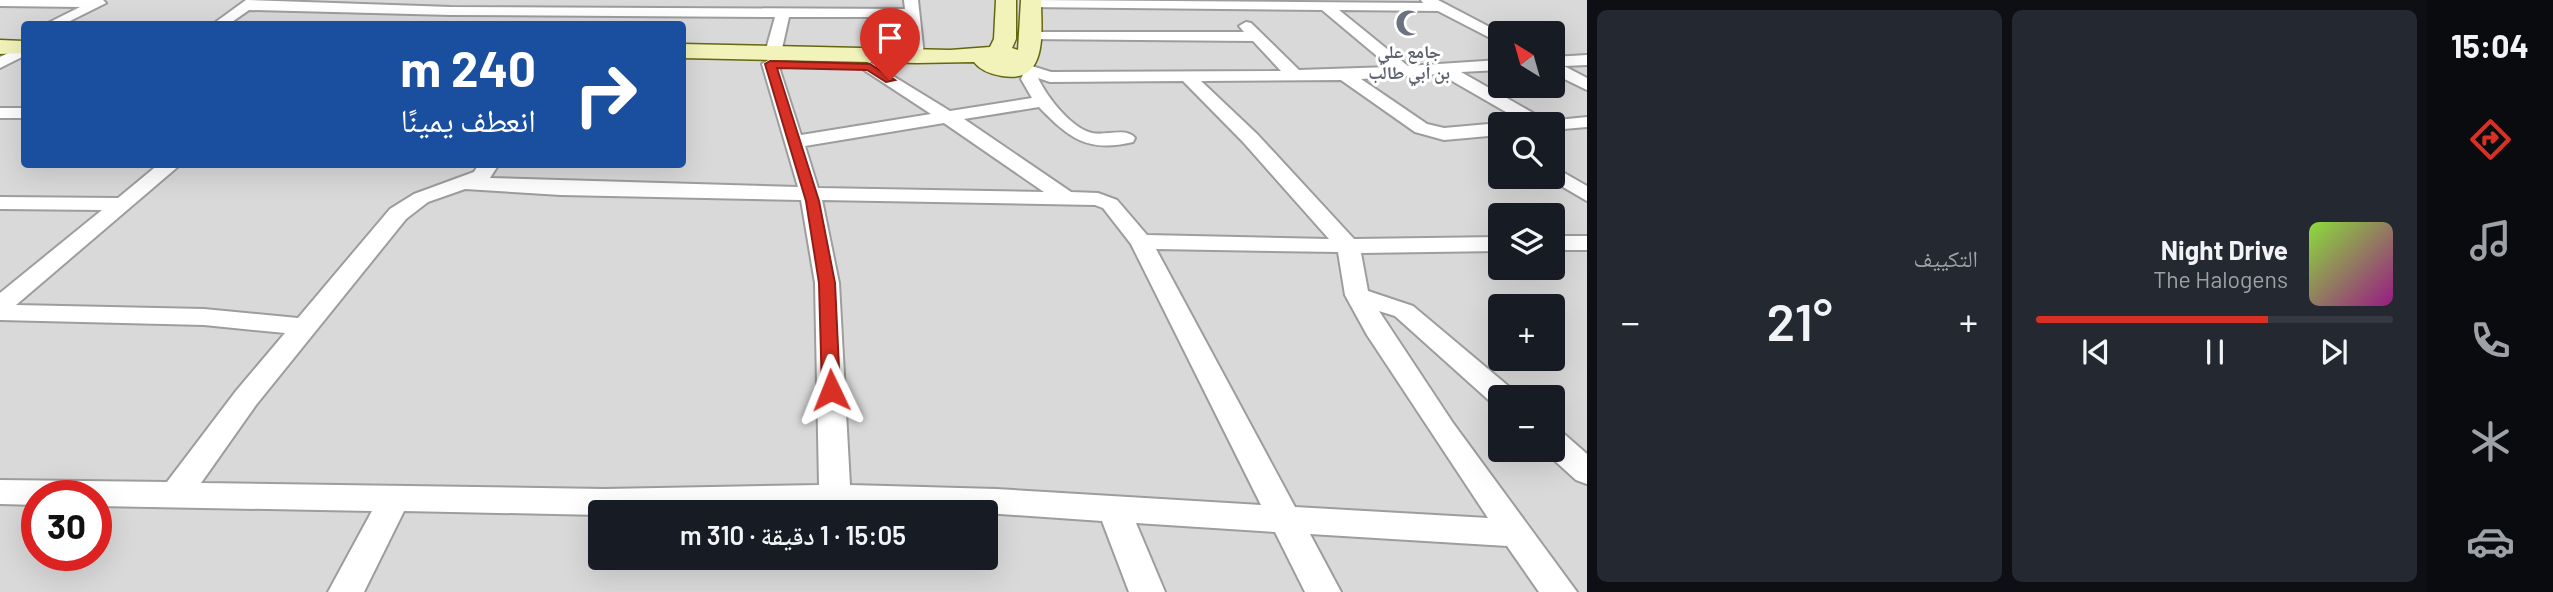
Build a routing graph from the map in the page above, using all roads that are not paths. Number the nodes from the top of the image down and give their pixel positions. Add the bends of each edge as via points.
1 (1006, 0) edge
2 (0, 2) edge
3 (102, 2) edge
4 (1031, 2) edge
5 (1138, 2) edge
6 (1223, 2) edge
7 (251, 3) edge
8 (1321, 3) edge
9 (360, 4) edge
10 (1434, 4) edge
11 (455, 6) edge
12 (575, 6) edge
13 (832, 6) edge
14 (912, 7) edge
15 (783, 12) junction
16 (60, 21) edge
17 (224, 21) edge
18 (1488, 32) edge
19 (0, 36) edge
20 (21, 36) edge
21 (1030, 36) junction
22 (1257, 37) junction
23 (0, 47) edge
24 (21, 49) edge
25 (21, 51) edge
26 (686, 51) edge
27 (916, 57) junction
28 (772, 59) junction
29 (995, 59) junction
30 (1587, 60) edge
31 (686, 62) edge
32 (0, 63) edge
33 (1565, 63) edge
34 (1488, 66) edge
35 (870, 67) junction
36 (1027, 67) junction
37 (1443, 69) junction
38 (1404, 71) junction
39 (1565, 72) edge
40 (1345, 75) junction
41 (1186, 76) junction
42 (1295, 76) junction
43 (1587, 85) edge
44 (1043, 102) junction
45 (1520, 112) edge
46 (0, 113) edge
47 (21, 113) edge
48 (950, 119) junction
49 (1587, 122) edge
50 (1565, 124) edge
51 (1488, 132) edge
52 (1126, 138) dead end
53 (794, 142) junction
54 (167, 168) edge
55 (487, 168) edge
56 (1565, 181) edge
57 (466, 183) junction
58 (810, 192) junction
59 (1587, 195) edge
60 (1066, 198) junction
61 (0, 203) edge
62 (121, 204) junction
63 (1141, 242) junction
64 (1565, 243) edge
65 (1587, 243) edge
66 (1488, 244) edge
67 (1348, 246) junction
68 (1357, 295) junction
69 (0, 305) edge
70 (0, 312) edge
71 (303, 327) junction
72 (1489, 385) edge
73 (1565, 453) edge
74 (1587, 472) edge
75 (0, 492) edge
76 (176, 494) junction
77 (835, 497) junction
78 (395, 498) junction
79 (1114, 509) junction
80 (1285, 519) junction
81 (1514, 533) junction
82 (346, 592) edge
83 (1147, 592) edge
84 (1323, 592) edge
85 (1559, 592) edge

1 - 29 street via 1005,39
2 - 3 street
3 - 16 street
4 - 5 street
4 - 21 street
5 - 6 street
6 - 8 street
6 - 22 street
7 - 9 street
7 - 17 street
8 - 10 street
8 - 38 street
9 - 11 street
10 - 18 street
11 - 12 street
12 - 15 street
13 - 14 street
13 - 15 street
14 - 27 street
15 - 28 street
19 - 20 street
21 - 22 street
21 - 36 street
22 - 42 street
23 - 24 street
25 - 32 street
26 - 28 street
27 - 28 street
27 - 29 street
28 - 31 street
28 - 35 street
28 - 53 street
29 - 35 street
29 - 36 street via 1018,56
30 - 33 street
34 - 37 street
35 - 48 street
36 - 41 street via 1050,77
36 - 44 street
37 - 38 street
37 - 45 street
38 - 40 street
39 - 43 street
40 - 42 street
40 - 51 street via 1421,128 1444,134
41 - 42 street
41 - 67 street via 1250,138
44 - 48 street
44 - 52 street via 1082,139
46 - 47 street
48 - 53 street
48 - 60 street
49 - 50 street
53 - 58 street
54 - 62 street
55 - 57 street via 482,176
56 - 59 street
57 - 58 street via 561,189
57 - 71 street via 421,198 398,214
58 - 60 street
58 - 77 street via 827,283
60 - 63 street via 1110,204
61 - 62 street
62 - 69 street
63 - 67 street
63 - 80 street
64 - 65 street
66 - 67 street
67 - 68 street
68 - 72 street via 1404,311
68 - 81 street
70 - 71 street via 204,317
71 - 76 street
73 - 74 street
75 - 76 street
76 - 78 street
77 - 78 street via 605,502
77 - 79 street
78 - 82 street
79 - 80 street
79 - 83 street
80 - 81 street
80 - 84 street
81 - 85 street

